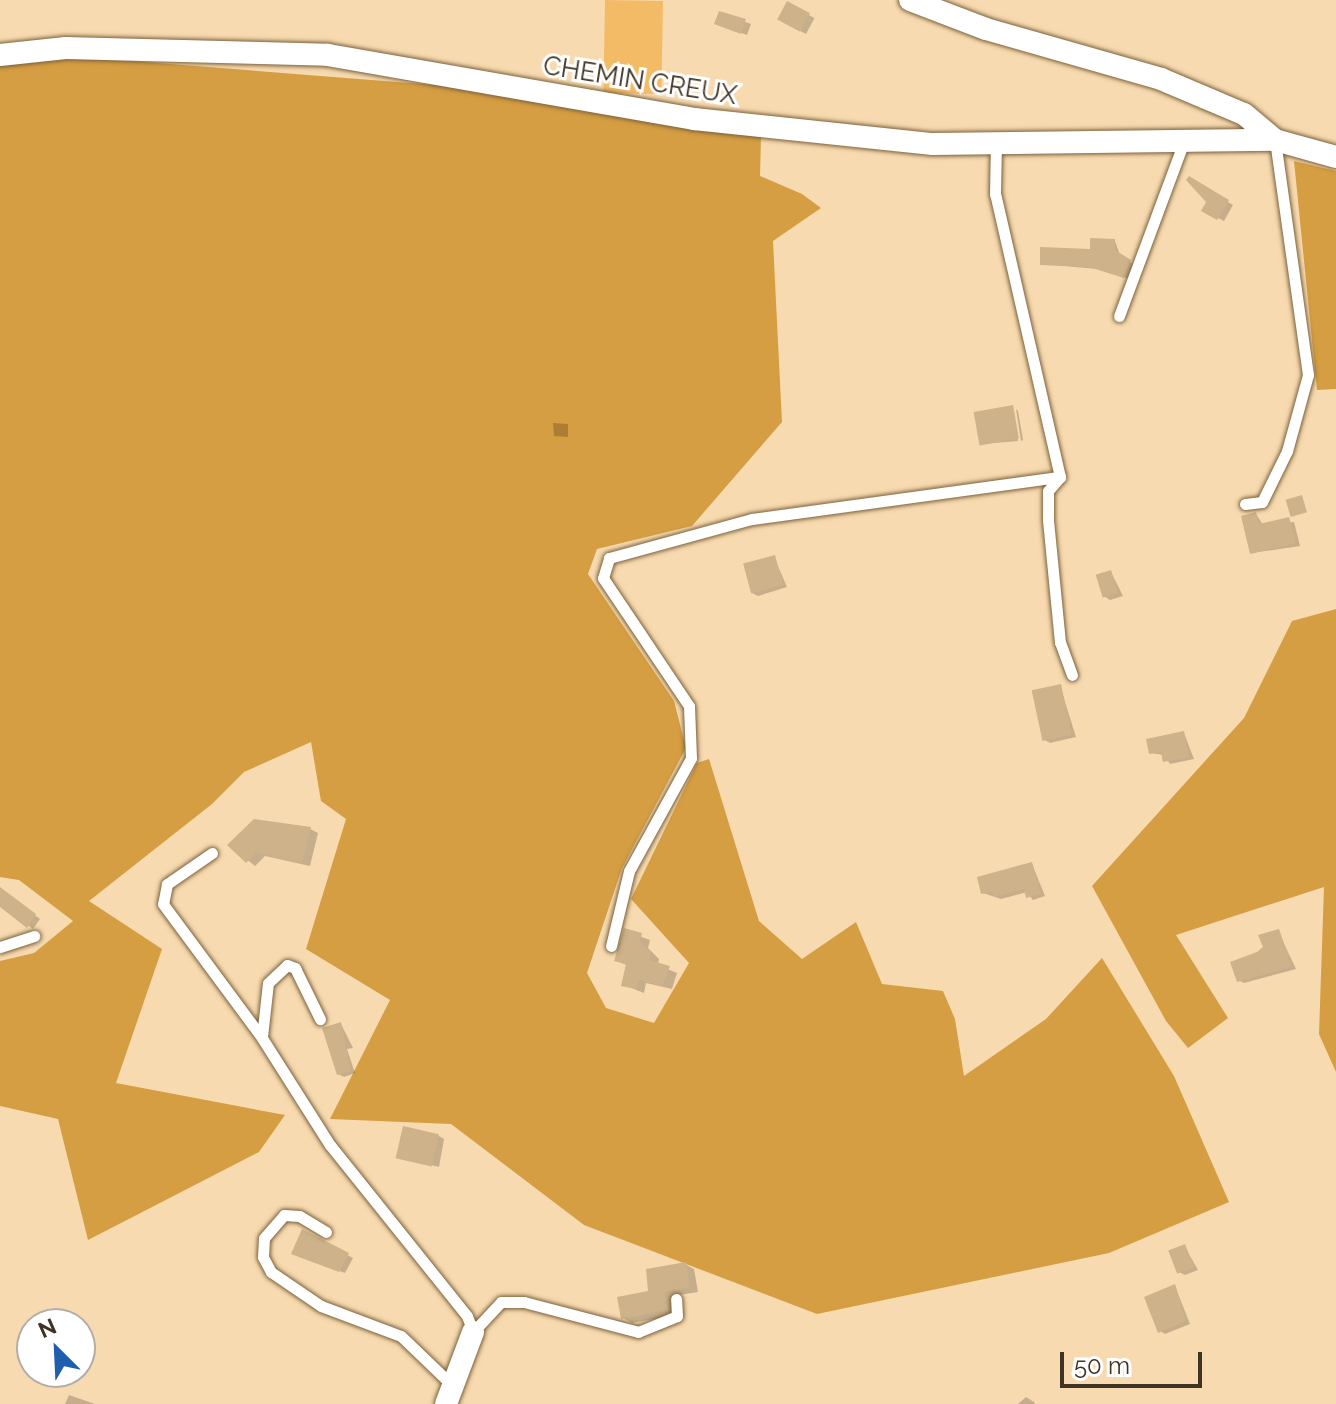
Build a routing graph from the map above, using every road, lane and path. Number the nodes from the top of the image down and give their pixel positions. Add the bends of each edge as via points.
1 (910, 0) edge
2 (0, 55) edge
3 (1275, 140) junction
4 (1184, 141) junction
5 (996, 144) junction
6 (1336, 157) edge
7 (1119, 316) dead end
8 (1060, 477) junction
9 (1245, 504) dead end
10 (1072, 675) dead end
11 (212, 853) dead end
12 (34, 936) dead end
13 (611, 946) dead end
14 (0, 947) edge
15 (320, 1019) dead end
16 (262, 1038) junction
17 (326, 1232) dead end
18 (676, 1299) dead end
19 (473, 1332) junction
20 (449, 1394) edge

1 - 3 street via 986,29 1161,79 1244,114
2 - 5 street, CHEMIN CREUX via 66,48 328,55 694,119 933,144
3 - 4 street, CHEMIN CREUX
3 - 6 street
3 - 9 lane via 1308,375 1275,477 1262,502
4 - 5 street, CHEMIN CREUX
4 - 7 lane
5 - 8 lane via 995,194
8 - 10 lane via 1048,491 1048,520 1060,642
8 - 13 lane via 768,516 609,558 603,578 689,706 691,758 629,871
11 - 16 lane via 167,884 163,904
12 - 14 lane
15 - 16 lane via 299,975 287,965 268,983
16 - 19 lane via 330,1145 467,1316
17 - 20 lane via 299,1216 284,1215 264,1238 263,1257 271,1272 321,1306 401,1336
18 - 19 lane via 677,1316 638,1332 524,1302 501,1302
19 - 20 street

